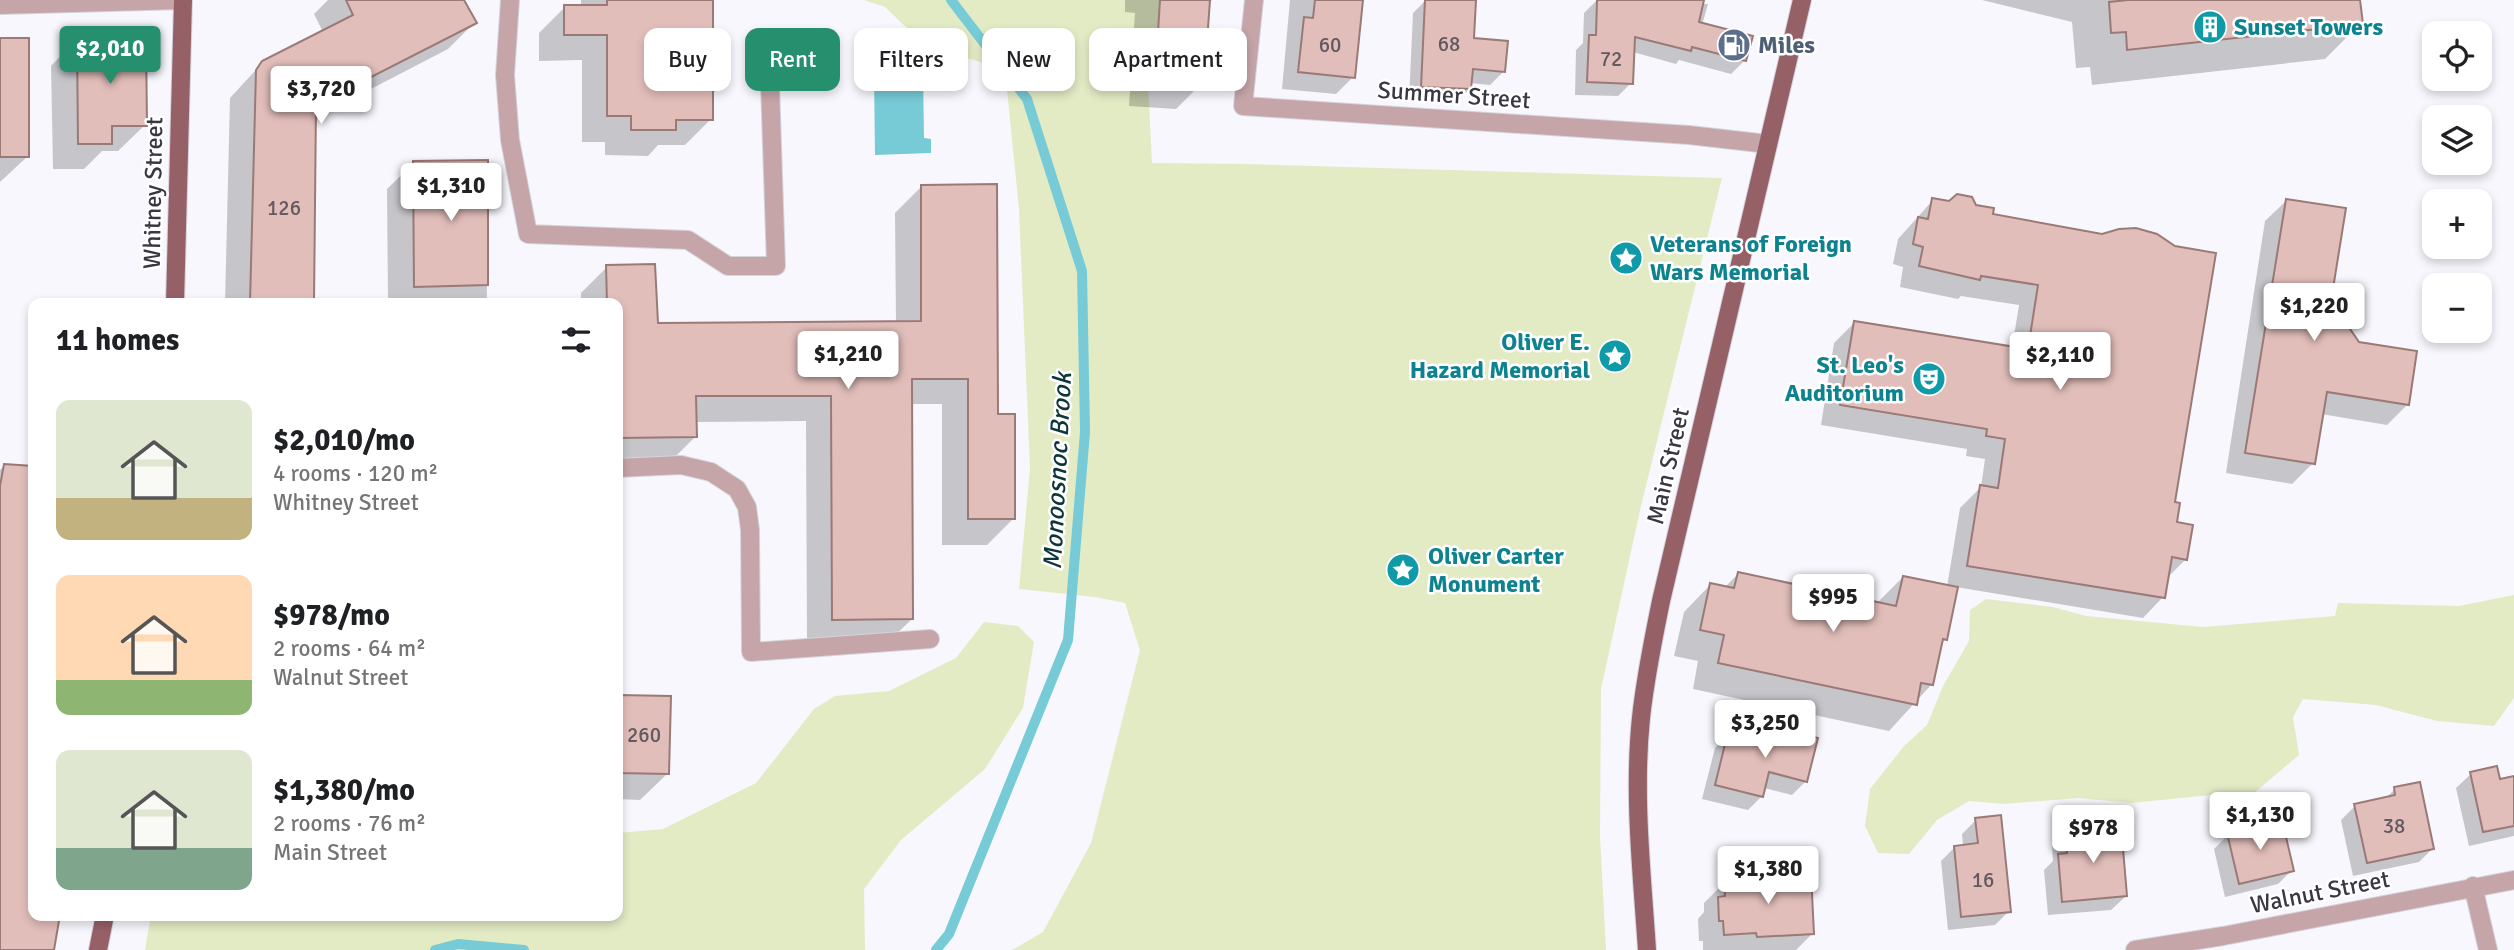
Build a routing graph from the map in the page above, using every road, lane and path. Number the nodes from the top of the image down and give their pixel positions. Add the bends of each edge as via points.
1 (184, 0) edge
2 (510, 0) edge
3 (1254, 0) edge
4 (1802, 0) edge
5 (0, 5) edge
6 (770, 91) edge
7 (1768, 144) junction
8 (174, 298) edge
9 (623, 468) edge
10 (930, 639) dead end
11 (2514, 880) edge
12 (2473, 886) junction
13 (104, 921) edge
14 (98, 950) edge
15 (1647, 950) edge
16 (2135, 950) edge
17 (2488, 950) edge

1 - 5 street
1 - 8 main road, Whitney Street
2 - 6 street via 506,88 510,140 528,234 688,240 728,266 776,266
3 - 7 street, Summer Street via 1243,106
4 - 7 main road, Main Street
7 - 15 main road, Main Street via 1649,664 1638,790
9 - 10 street via 681,466 711,472 737,488 747,507 750,530 751,652
11 - 12 street, Walnut Street
12 - 16 street, Walnut Street
12 - 17 street
13 - 14 main road

